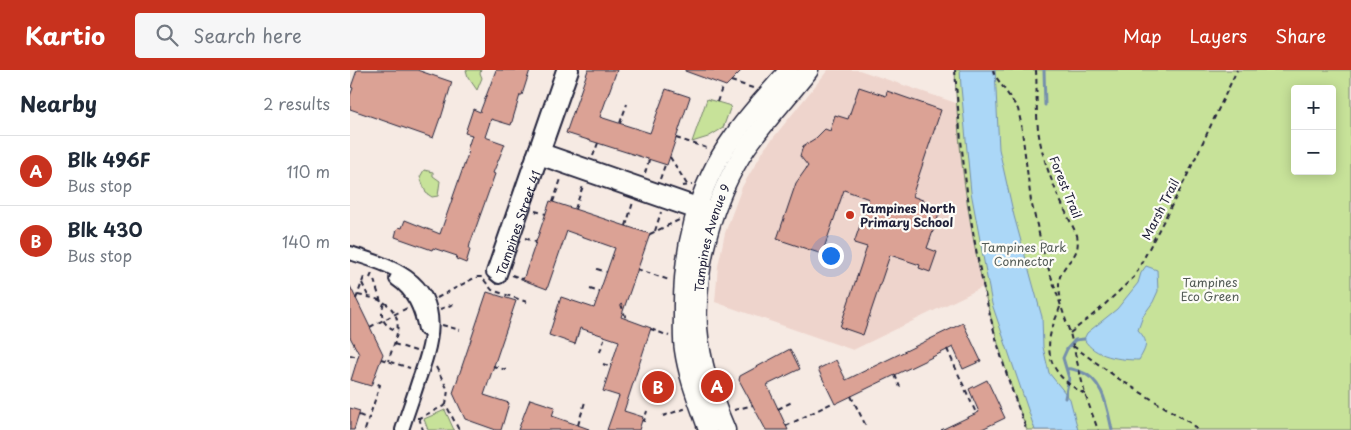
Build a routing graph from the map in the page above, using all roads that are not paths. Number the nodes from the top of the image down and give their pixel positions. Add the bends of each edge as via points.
1 (563, 70) edge
2 (572, 70) edge
3 (788, 70) edge
4 (809, 70) edge
5 (538, 153) junction
6 (697, 209) junction
7 (714, 214) junction
8 (350, 253) edge
9 (350, 260) edge
10 (396, 430) edge
11 (402, 430) edge
12 (708, 430) edge
13 (726, 430) edge

1 - 5 street, Tampines Street 41
2 - 5 street, Tampines Street 41
3 - 6 main road, Tampines Avenue 9 via 732,137 710,175
4 - 7 main road, Tampines Avenue 9 via 747,147 726,182
5 - 5 street, Tampines Street 41 via 499,277 493,272
5 - 6 street, Tampines Street 41
5 - 6 street, Tampines Street 41 via 587,175
6 - 7 street, Tampines Street 41
6 - 12 main road, Tampines Avenue 9 via 685,260 684,350
7 - 13 main road, Tampines Avenue 9 via 701,264 698,327 706,374
8 - 11 street via 394,269 413,281 430,308 433,324 430,348
9 - 10 street via 398,280 416,299 422,315 425,340

